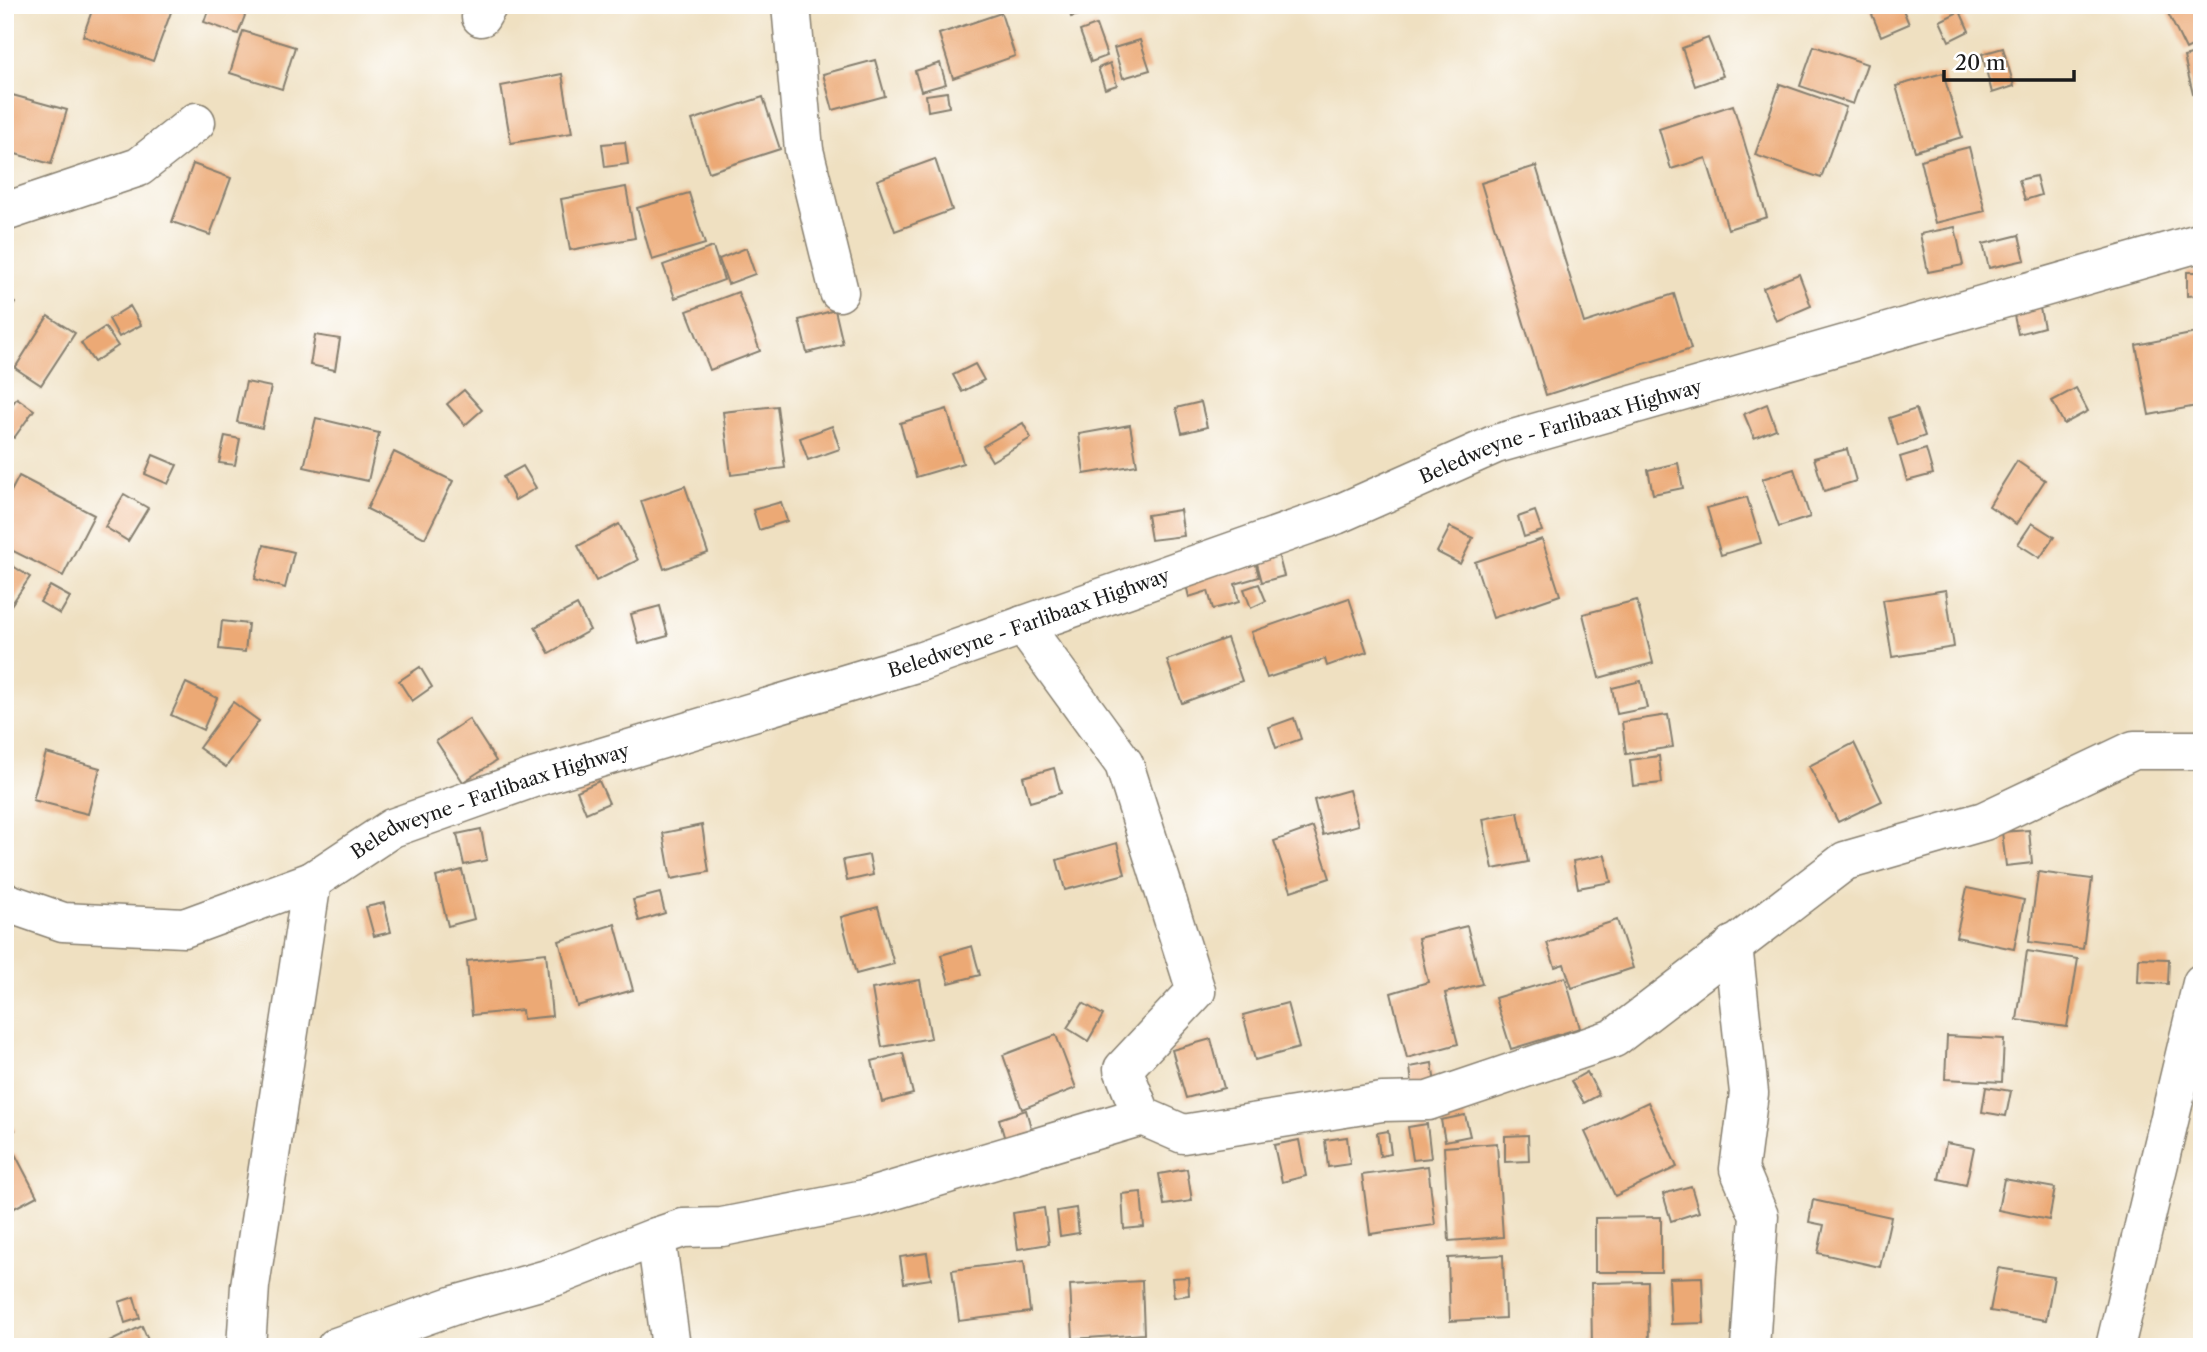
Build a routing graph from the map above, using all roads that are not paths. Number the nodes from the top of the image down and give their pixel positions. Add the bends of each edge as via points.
1 (791, 5) edge
2 (196, 122) dead end
3 (5, 212) edge
4 (2202, 242) edge
5 (839, 292) dead end
6 (1023, 625) junction
7 (2202, 750) edge
8 (312, 881) junction
9 (5, 902) edge
10 (1733, 945) junction
11 (2202, 984) edge
12 (1142, 1116) junction
13 (656, 1237) junction
14 (246, 1347) edge
15 (336, 1347) edge
16 (671, 1347) edge
17 (1750, 1347) edge
18 (2115, 1347) edge

1 - 5 street via 804,150
2 - 3 street via 139,167
4 - 6 street, Beledweyne - Farlibaax Highway via 1496,444 1336,515
6 - 8 street, Beledweyne - Farlibaax Highway via 908,665 533,778 392,828
6 - 12 street via 1124,764 1196,991 1123,1069
7 - 10 street via 2134,750 1984,821 1845,861
8 - 9 street, Beledweyne - Farlibaax Highway via 184,928 63,922
8 - 14 street via 250,1286
10 - 12 street via 1614,1038 1428,1101 1382,1102 1183,1134
10 - 17 street via 1749,1093 1739,1169 1759,1216
11 - 18 street
12 - 13 street via 864,1199 722,1227 683,1228
13 - 15 street via 554,1277 455,1304
13 - 16 street

